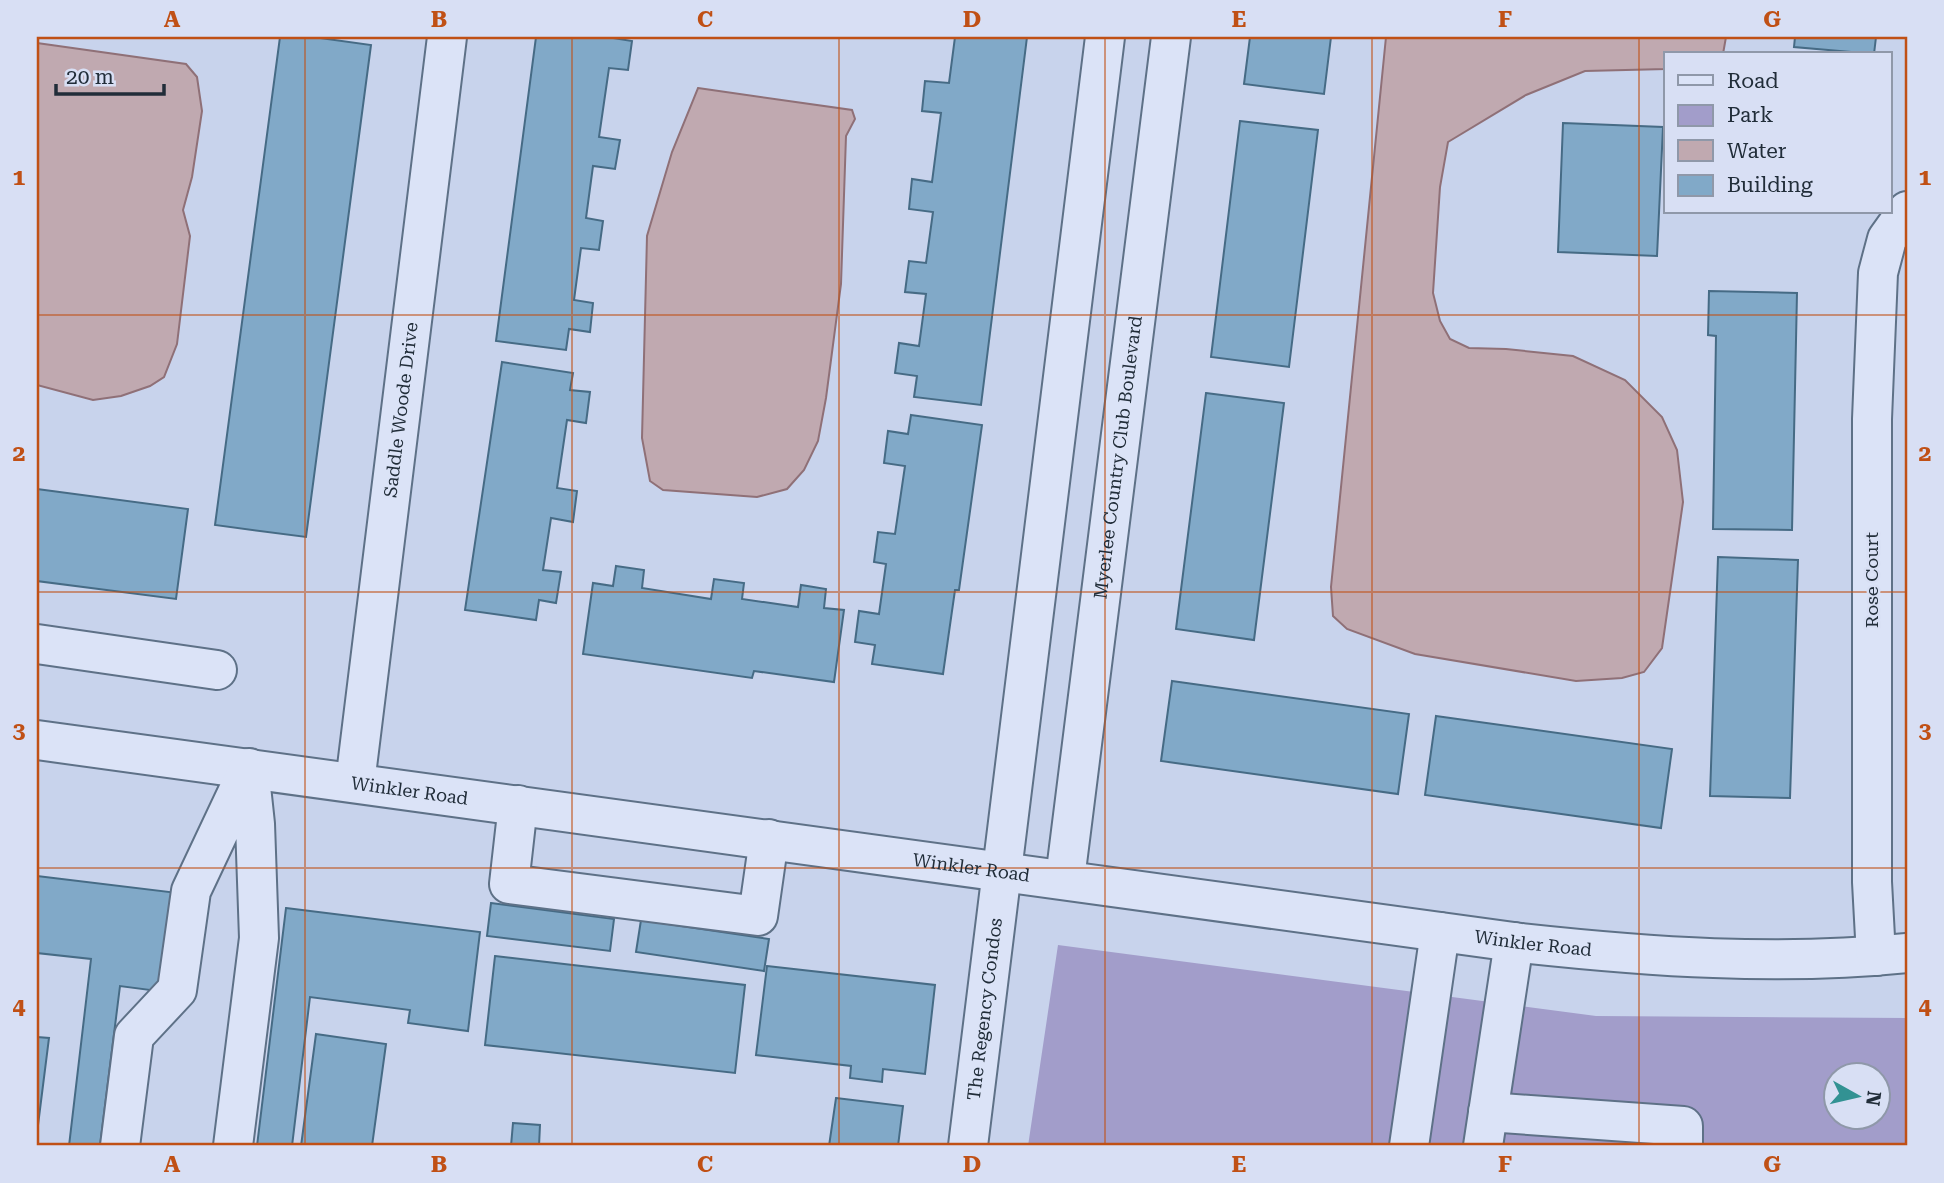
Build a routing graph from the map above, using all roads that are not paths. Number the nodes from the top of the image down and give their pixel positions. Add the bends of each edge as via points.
1 (447, 37) edge
2 (1105, 37) edge
3 (1171, 37) edge
4 (1907, 211) edge
5 (37, 644) edge
6 (217, 670) dead end
7 (37, 740) edge
8 (249, 768) junction
9 (355, 783) junction
10 (518, 805) junction
11 (769, 839) junction
12 (1001, 871) junction
13 (1065, 879) junction
14 (1440, 932) junction
15 (1514, 942) junction
16 (1892, 954) edge
17 (1485, 1129) edge
18 (120, 1146) edge
19 (233, 1146) edge
20 (968, 1146) edge
21 (1409, 1146) edge
22 (1683, 1146) edge

1 - 9 street, Saddle Woode Drive
2 - 12 street
3 - 13 street, Myerlee Country Club Boulevard
4 - 16 street, Rose Court via 1887,239 1878,273 1872,433 1872,882
5 - 6 street
7 - 8 street, Winkler Road
8 - 9 street, Winkler Road
8 - 18 street via 191,891 177,990 134,1036
8 - 19 street via 260,938
9 - 10 street, Winkler Road
10 - 11 street, Winkler Road
10 - 11 street via 509,884 758,916
11 - 12 street, Winkler Road
12 - 13 street, Winkler Road
12 - 20 street, The Regency Condos
13 - 14 street, Winkler Road
14 - 15 street, Winkler Road
14 - 21 street
15 - 16 street, Winkler Road via 1694,958
15 - 17 street
17 - 22 street via 1683,1126

